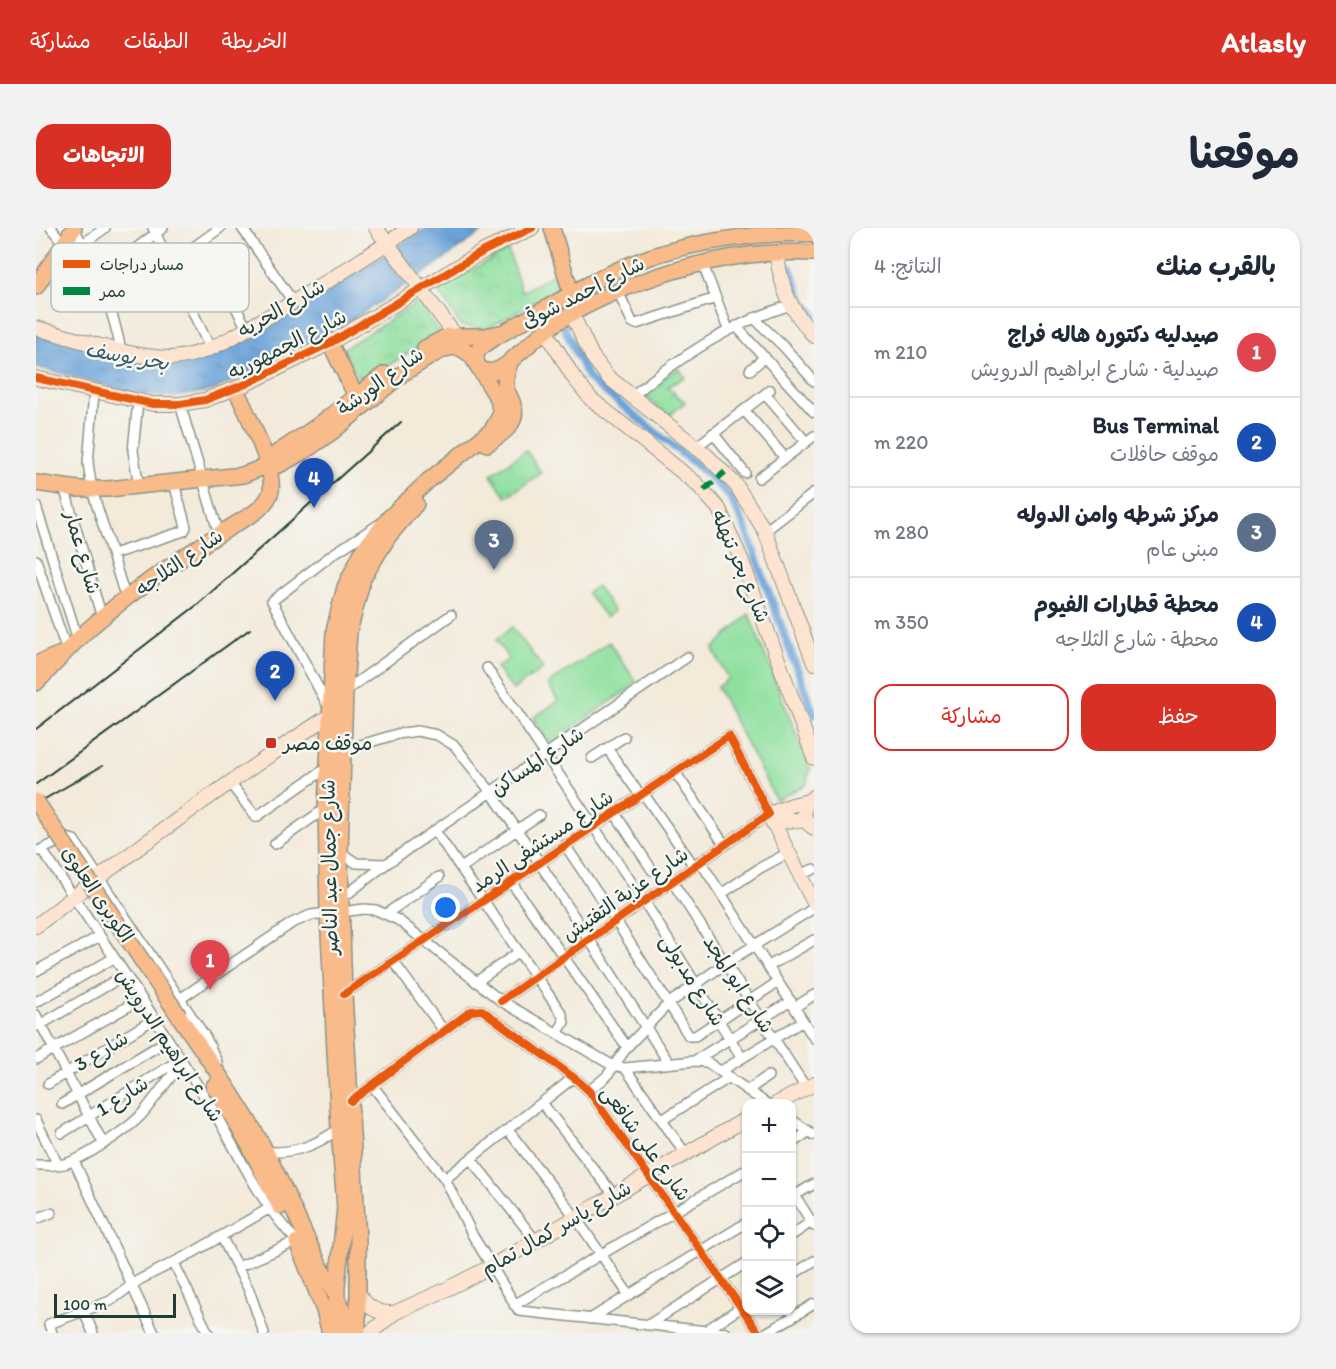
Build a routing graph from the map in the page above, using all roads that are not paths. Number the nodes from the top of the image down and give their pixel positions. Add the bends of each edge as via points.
1 (51, 228) edge
2 (105, 228) edge
3 (220, 228) edge
4 (242, 228) edge
5 (376, 228) edge
6 (532, 228) edge
7 (552, 228) edge
8 (74, 229) edge
9 (157, 230) edge
10 (406, 230) edge
11 (771, 232) edge
12 (809, 232) edge
13 (202, 241) joint
14 (63, 243) edge
15 (65, 243) edge
16 (82, 243) edge
17 (84, 243) edge
18 (141, 243) edge
19 (199, 243) edge
20 (387, 243) junction
21 (667, 253) junction
22 (776, 253) junction
23 (814, 253) edge
24 (648, 257) junction
25 (51, 264) edge
26 (703, 265) junction
27 (671, 272) junction
28 (655, 276) junction
29 (440, 278) junction
30 (36, 287) edge
31 (422, 290) junction
32 (618, 291) junction
33 (571, 293) junction
34 (716, 298) junction
35 (294, 303) junction
36 (790, 305) junction
37 (112, 312) edge
38 (192, 312) edge
39 (238, 312) edge
40 (572, 314) junction
41 (754, 318) junction
42 (732, 327) junction
43 (36, 328) edge
44 (247, 329) junction
45 (545, 330) junction
46 (505, 332) junction
47 (455, 335) junction
48 (814, 336) edge
49 (330, 343) junction
50 (210, 348) junction
51 (121, 350) junction
52 (765, 357) junction
53 (511, 360) junction
54 (478, 366) junction
55 (750, 370) dead end
56 (36, 378) edge
57 (814, 381) edge
58 (236, 389) junction
59 (94, 392) junction
60 (356, 396) junction
61 (632, 396) junction
62 (138, 401) junction
63 (180, 404) junction
64 (744, 410) junction
65 (814, 412) edge
66 (507, 417) junction
67 (713, 433) junction
68 (810, 439) edge
69 (696, 447) junction
70 (785, 458) junction
71 (270, 465) junction
72 (745, 473) dead end
73 (759, 478) dead end
74 (202, 480) junction
75 (36, 483) edge
76 (174, 483) junction
77 (139, 486) junction
78 (64, 488) junction
79 (92, 490) junction
80 (814, 493) edge
81 (36, 506) edge
82 (390, 517) junction
83 (765, 531) junction
84 (219, 534) junction
85 (113, 554) junction
86 (36, 560) edge
87 (126, 599) junction
88 (451, 615) dead end
89 (102, 618) junction
90 (78, 640) junction
91 (67, 651) junction
92 (687, 657) dead end
93 (814, 663) edge
94 (36, 664) edge
95 (487, 668) dead end
96 (36, 683) edge
97 (345, 691) junction
98 (329, 712) junction
99 (624, 737) dead end
100 (607, 748) junction
101 (344, 750) junction
102 (546, 754) junction
103 (592, 758) dead end
104 (814, 758) edge
105 (328, 766) junction
106 (675, 771) junction
107 (230, 783) junction
108 (491, 792) junction
109 (641, 794) junction
110 (812, 797) edge
111 (36, 801) edge
112 (326, 808) junction
113 (614, 812) junction
114 (539, 815) dead end
115 (36, 818) edge
116 (771, 819) junction
117 (810, 824) edge
118 (594, 826) junction
119 (517, 830) junction
120 (435, 831) junction
121 (275, 844) dead end
122 (724, 844) junction
123 (565, 845) junction
124 (39, 851) edge
125 (340, 852) junction
126 (788, 853) junction
127 (539, 862) junction
128 (697, 863) junction
129 (386, 864) junction
130 (461, 868) junction
131 (814, 869) edge
132 (652, 870) dead end
133 (799, 875) junction
134 (439, 877) dead end
135 (99, 878) junction
136 (672, 881) junction
137 (511, 882) junction
138 (722, 894) junction
139 (73, 897) junction
140 (483, 900) junction
141 (644, 901) junction
142 (814, 905) edge
143 (337, 908) junction
144 (386, 914) junction
145 (616, 921) junction
146 (36, 926) edge
147 (100, 936) junction
148 (424, 940) junction
149 (589, 940) junction
150 (814, 940) edge
151 (755, 945) junction
152 (519, 952) junction
153 (564, 957) junction
154 (114, 958) junction
155 (393, 961) junction
156 (726, 963) junction
157 (769, 966) junction
158 (36, 971) edge
159 (125, 975) junction
160 (536, 977) junction
161 (476, 982) junction
162 (778, 982) junction
163 (696, 983) junction
164 (344, 994) junction
165 (814, 995) edge
166 (141, 999) junction
167 (180, 999) junction
168 (749, 1000) junction
169 (501, 1001) junction
170 (36, 1002) edge
171 (668, 1004) junction
172 (793, 1004) junction
173 (154, 1019) junction
174 (175, 1019) junction
175 (761, 1019) junction
176 (719, 1020) junction
177 (803, 1021) junction
178 (38, 1022) edge
179 (646, 1027) junction
180 (444, 1031) junction
181 (556, 1034) junction
182 (814, 1037) edge
183 (730, 1039) junction
184 (774, 1039) junction
185 (168, 1040) junction
186 (627, 1047) junction
187 (54, 1048) junction
188 (36, 1059) edge
189 (742, 1059) junction
190 (182, 1061) junction
191 (694, 1061) junction
192 (669, 1063) junction
193 (615, 1066) junction
194 (625, 1068) junction
195 (66, 1073) junction
196 (726, 1074) junction
197 (768, 1076) dead end
198 (573, 1078) junction
199 (222, 1080) junction
200 (48, 1084) dead end
201 (372, 1085) junction
202 (810, 1086) edge
203 (747, 1090) junction
204 (589, 1092) junction
205 (78, 1095) junction
206 (760, 1099) edge
207 (785, 1099) edge
208 (351, 1101) junction
209 (542, 1103) junction
210 (62, 1104) dead end
211 (89, 1116) junction
212 (36, 1120) edge
213 (662, 1120) junction
214 (796, 1123) edge
215 (742, 1124) edge
216 (339, 1129) junction
217 (508, 1130) junction
218 (62, 1133) dead end
219 (811, 1134) edge
220 (796, 1141) edge
221 (103, 1143) junction
222 (265, 1152) junction
223 (685, 1153) junction
224 (471, 1159) junction
225 (74, 1161) junction
226 (36, 1165) edge
227 (58, 1165) junction
228 (742, 1173) edge
229 (648, 1175) junction
230 (445, 1179) junction
231 (814, 1184) edge
232 (796, 1192) edge
233 (614, 1195) junction
234 (796, 1200) edge
235 (270, 1208) junction
236 (675, 1211) junction
237 (51, 1213) dead end
238 (576, 1218) junction
239 (36, 1219) edge
240 (813, 1224) edge
241 (742, 1226) edge
242 (796, 1233) edge
243 (221, 1236) junction
244 (297, 1241) junction
245 (536, 1241) junction
246 (702, 1249) junction
247 (601, 1254) junction
248 (814, 1261) edge
249 (174, 1263) junction
250 (742, 1266) edge
251 (238, 1267) junction
252 (490, 1267) junction
253 (796, 1272) edge
254 (721, 1279) junction
255 (131, 1284) junction
256 (358, 1293) junction
257 (336, 1295) junction
258 (629, 1295) junction
259 (742, 1304) edge
260 (814, 1304) edge
261 (514, 1305) junction
262 (742, 1307) edge
263 (84, 1311) junction
264 (394, 1313) junction
265 (749, 1315) edge
266 (590, 1319) junction
267 (648, 1325) junction
268 (705, 1331) junction
269 (52, 1333) edge
270 (93, 1333) edge
271 (154, 1333) edge
272 (208, 1333) edge
273 (264, 1333) edge
274 (330, 1333) edge
275 (336, 1333) edge
276 (347, 1333) edge
277 (358, 1333) edge
278 (370, 1333) edge
279 (726, 1333) edge
280 (759, 1333) edge
281 (765, 1333) edge

1 - 14 street
2 - 17 street
3 - 13 street
4 - 35 street
5 - 20 street
6 - 29 street, شارع الجمهوريه
7 - 33 main road
8 - 15 main road
8 - 16 street
9 - 18 street
10 - 20 street, شارع الحريه
10 - 29 street via 401,245 424,277
11 - 12 main road, شارع احمد شوقى
11 - 21 main road, شارع احمد شوقى
13 - 19 street
20 - 31 street
20 - 35 street, شارع الحريه
21 - 24 main road, شارع احمد شوقى
21 - 27 main road via 663,262
22 - 23 main road, شارع احمد شوقى
22 - 26 main road, شارع احمد شوقى
22 - 36 street
24 - 28 main road via 657,265
24 - 33 main road, شارع احمد شوقى
25 - 30 main road
26 - 27 main road, شارع احمد شوقى
26 - 34 street
27 - 28 main road, شارع احمد شوقى
28 - 32 main road, شارع احمد شوقى
29 - 31 street, شارع الجمهوريه
31 - 47 street
31 - 49 street, شارع الجمهوريه
32 - 34 street via 636,324
32 - 40 main road, شارع احمد شوقى
33 - 46 main road, شارع احمد شوقى
34 - 42 street
35 - 44 street, شارع الحريه
36 - 41 street
36 - 48 street
37 - 51 street
38 - 50 street
39 - 44 street
40 - 45 main road, شارع احمد شوقى
40 - 61 street, شارع بحر تنهله via 601,370
41 - 42 street
41 - 57 street
42 - 52 street
42 - 61 street
43 - 51 street, شارع الحريه
44 - 50 street, شارع الحريه
45 - 53 main road, شارع احمد شوقى
45 - 104 street, شارع بحر تنهله via 591,399 697,484 719,509
46 - 47 main road, شارع الورشة
46 - 54 main road, شارع احمد شوقى via 480,349 476,357
47 - 60 main road, شارع الورشة via 417,353
49 - 58 street, شارع الجمهوريه
49 - 60 main road
50 - 51 street, شارع الحريه via 170,358
52 - 55 street
52 - 65 street
53 - 54 main road, شارع احمد شوقى via 494,371
53 - 66 main road via 506,388 515,412
54 - 66 main road
54 - 71 main road, شارع الورشة via 464,349 442,350 402,374 318,442 279,465
56 - 59 street, شارع الجمهوريه
58 - 63 street, شارع الجمهوريه
58 - 71 main road
59 - 62 street, شارع الجمهوريه
59 - 79 street via 88,452
60 - 71 main road, شارع الورشة via 277,453
61 - 69 street, شارع بحر تنهله
62 - 63 street, شارع الجمهوريه
62 - 77 street via 133,451
63 - 74 street
64 - 67 street
64 - 68 street via 768,392
64 - 70 street
66 - 82 main road, شارع جمال عبد الناصر via 442,468
66 - 97 main road, شارع جمال عبد الناصر via 504,432 442,478 407,514 376,555 363,578 351,619
67 - 69 street
67 - 72 street
68 - 70 street
69 - 83 street, شارع بحر تنهله via 736,485
70 - 73 street
71 - 74 main road, شارع الورشة via 243,475
71 - 84 main road, شارع الثلاجه via 271,485 266,502
74 - 76 main road, شارع الورشة
74 - 84 street
75 - 78 main road, شارع الورشة
76 - 77 main road, شارع الورشة
76 - 85 street via 184,531
77 - 79 main road, شارع الورشة
78 - 79 main road, شارع الورشة
78 - 89 street, شارع عمار
79 - 85 street
80 - 83 street
81 - 90 street
82 - 98 main road, شارع جمال عبد الناصر via 363,550 341,601 333,644
82 - 98 street via 272,601
83 - 93 street, شارع بحر تنهله
84 - 87 main road, شارع الثلاجه
85 - 87 street
86 - 91 street
87 - 89 main road, شارع الثلاجه
88 - 97 street
89 - 90 main road, شارع الثلاجه
90 - 91 main road, شارع الثلاجه
91 - 94 main road, شارع الثلاجه
91 - 96 main road, شارع الثلاجه
92 - 102 street, شارع المساكن
95 - 102 street, شارع مدبولى
97 - 101 main road, شارع جمال عبد الناصر
98 - 105 main road, شارع جمال عبد الناصر
98 - 107 street
99 - 100 street
100 - 103 street
100 - 109 street
101 - 108 street via 407,732 427,733 455,746
101 - 125 main road, شارع جمال عبد الناصر
102 - 108 street, شارع المساكن
102 - 118 street, شارع مدبولى
105 - 107 street via 256,817
105 - 112 main road, شارع جمال عبد الناصر
106 - 109 street, شارع مستشفى الرمد
106 - 116 street, شارع مستشفى الرمد via 729,736
106 - 122 street
107 - 135 street
108 - 119 street
108 - 120 street, شارع المساكن
109 - 113 street, شارع مستشفى الرمد
109 - 128 street
110 - 116 street
110 - 117 street via 804,810
111 - 174 main road, الكوبرى العلوى, bridge
112 - 121 street
112 - 143 main road, شارع جمال عبد الناصر
113 - 118 street, شارع مستشفى الرمد
113 - 132 street
114 - 119 street
115 - 174 main road, الكوبرى العلوى
116 - 117 street
116 - 122 street, شارع عزبة التفتيش
116 - 126 street
118 - 123 street, شارع مستشفى الرمد
118 - 141 street, شارع مدبولى
119 - 127 street
119 - 130 street
120 - 129 street, شارع المساكن
120 - 130 street
122 - 128 street, شارع عزبة التفتيش
123 - 127 street, شارع مستشفى الرمد
123 - 145 street
124 - 135 street, شارع ابراهيم الدرويش via 68,838 74,840
124 - 139 street, شارع ابراهيم الدرويش
125 - 129 street via 356,862
125 - 143 main road, شارع جمال عبد الناصر
126 - 133 street
126 - 138 street
127 - 137 street, شارع مستشفى الرمد
127 - 149 street
128 - 136 street, شارع عزبة التفتيش
128 - 138 street
129 - 143 street, شارع المساكن
130 - 140 street
131 - 133 street
133 - 142 street
134 - 144 street
135 - 139 street
135 - 167 street, شارع ابراهيم الدرويش
136 - 141 street, شارع عزبة التفتيش
136 - 156 street, شارع ابو المجد
137 - 140 street, شارع مستشفى الرمد
137 - 153 street
138 - 151 street
139 - 146 street
139 - 147 street, شارع ابراهيم الدرويش
140 - 148 street, شارع مستشفى الرمد
140 - 152 street
141 - 145 street, شارع عزبة التفتيش
141 - 163 street, شارع مدبولى
142 - 151 street
143 - 144 street
143 - 164 main road, شارع جمال عبد الناصر
143 - 167 street via 292,923
143 - 216 main road, شارع جمال عبد الناصر
144 - 148 street
145 - 149 street, شارع عزبة التفتيش
145 - 171 street
147 - 154 street, شارع ابراهيم الدرويش
147 - 158 street
148 - 155 street, شارع مستشفى الرمد
148 - 161 street
149 - 153 street, شارع عزبة التفتيش
149 - 179 street
150 - 157 street
151 - 156 street
151 - 157 street
152 - 160 street
152 - 161 street
153 - 160 street, شارع عزبة التفتيش
153 - 186 street
154 - 159 street, شارع ابراهيم الدرويش
154 - 170 street
155 - 164 street, شارع مستشفى الرمد
155 - 180 street
156 - 163 street
156 - 168 street, شارع ابو المجد
157 - 162 street
159 - 166 street, شارع ابراهيم الدرويش
159 - 178 street
160 - 169 street, شارع عزبة التفتيش
160 - 181 street via 564,1016
161 - 169 street
162 - 168 street
162 - 172 street
163 - 171 street
163 - 176 street, شارع مدبولى
164 - 208 main road, شارع جمال عبد الناصر
165 - 172 street
166 - 173 street, شارع ابراهيم الدرويش
166 - 187 street
167 - 199 street, شارع ابراهيم الدرويش via 209,1045
168 - 175 street, شارع ابو المجد
168 - 176 street
169 - 181 street
171 - 176 street via 692,1037
171 - 179 street
172 - 175 street
172 - 177 street
173 - 185 street, شارع ابراهيم الدرويش
173 - 195 street, شارع 3
174 - 199 main road, شارع ابراهيم الدرويش
174 - 244 main road, شارع ابراهيم الدرويش via 227,1106
175 - 183 street
175 - 184 street, شارع ابو المجد
176 - 183 street, شارع مدبولى
177 - 182 street
177 - 184 street
178 - 187 street
179 - 186 street
179 - 192 street
180 - 198 street, شارع على شافعى via 471,1011 482,1010
180 - 201 street
181 - 193 street
183 - 189 street, شارع مدبولى
183 - 191 street
184 - 189 street
184 - 202 street, شارع ابو المجد
185 - 190 street, شارع ابراهيم الدرويش
185 - 205 street
186 - 193 street
187 - 188 street
187 - 195 street
189 - 196 street
190 - 211 street, شارع 1
190 - 221 street via 138,1118
190 - 235 street, شارع ابراهيم الدرويش
191 - 192 street
191 - 196 street via 707,1062
192 - 194 street
193 - 194 street
193 - 204 street
194 - 213 street
195 - 200 street, شارع 3
195 - 205 street
196 - 203 street
196 - 213 street
197 - 203 street
198 - 204 street, شارع على شافعى
198 - 209 street
199 - 222 main road, شارع ابراهيم الدرويش
201 - 208 street
201 - 230 street
202 - 207 street
203 - 206 street
204 - 229 street, شارع على شافعى
205 - 210 street
205 - 211 street
208 - 256 main road, شارع جمال عبد الناصر
209 - 217 street
209 - 233 street
211 - 218 street, شارع 1
211 - 221 street
212 - 227 street
213 - 223 street
214 - 219 street
215 - 223 street, شارع ياسر كمال تمام
216 - 222 street via 304,1149
216 - 257 main road, شارع جمال عبد الناصر via 345,1208
217 - 224 street
217 - 238 street
219 - 220 street
221 - 225 street
222 - 257 main road, شارع ابراهيم الدرويش
223 - 229 street, شارع ياسر كمال تمام
224 - 230 street
224 - 245 street
225 - 227 street
225 - 255 street
226 - 227 street
228 - 236 street
229 - 233 street, شارع ياسر كمال تمام
229 - 236 street, شارع على شافعى
230 - 252 street
231 - 232 street
233 - 238 street, شارع ياسر كمال تمام
234 - 240 street
235 - 243 street
235 - 244 street, شارع ابراهيم الدرويش
236 - 246 street, شارع على شافعى
236 - 247 street
237 - 239 street
238 - 245 street, شارع ياسر كمال تمام
238 - 247 street
240 - 242 street
241 - 246 street
243 - 249 street
243 - 251 street
244 - 251 street
244 - 274 main road, شارع ابراهيم الدرويش
245 - 252 street, شارع ياسر كمال تمام
246 - 254 street, شارع على شافعى
246 - 258 street
247 - 258 street
247 - 261 street
248 - 253 street
249 - 255 street
249 - 272 street
250 - 254 street
251 - 273 street
252 - 261 street
252 - 264 street, شارع ياسر كمال تمام
254 - 259 street, شارع على شافعى
254 - 267 street
255 - 263 street via 110,1301
255 - 271 street
256 - 264 street via 375,1311
256 - 277 main road, شارع جمال عبد الناصر
257 - 275 main road, شارع جمال عبد الناصر
257 - 276 main road, شارع ابراهيم الدرويش
258 - 266 street
260 - 281 street
261 - 266 street via 523,1313
262 - 268 street
263 - 269 street via 49,1324
263 - 270 street
264 - 278 street, شارع ياسر كمال تمام
265 - 280 street, شارع على شافعى
266 - 267 street
267 - 268 street
268 - 279 street

